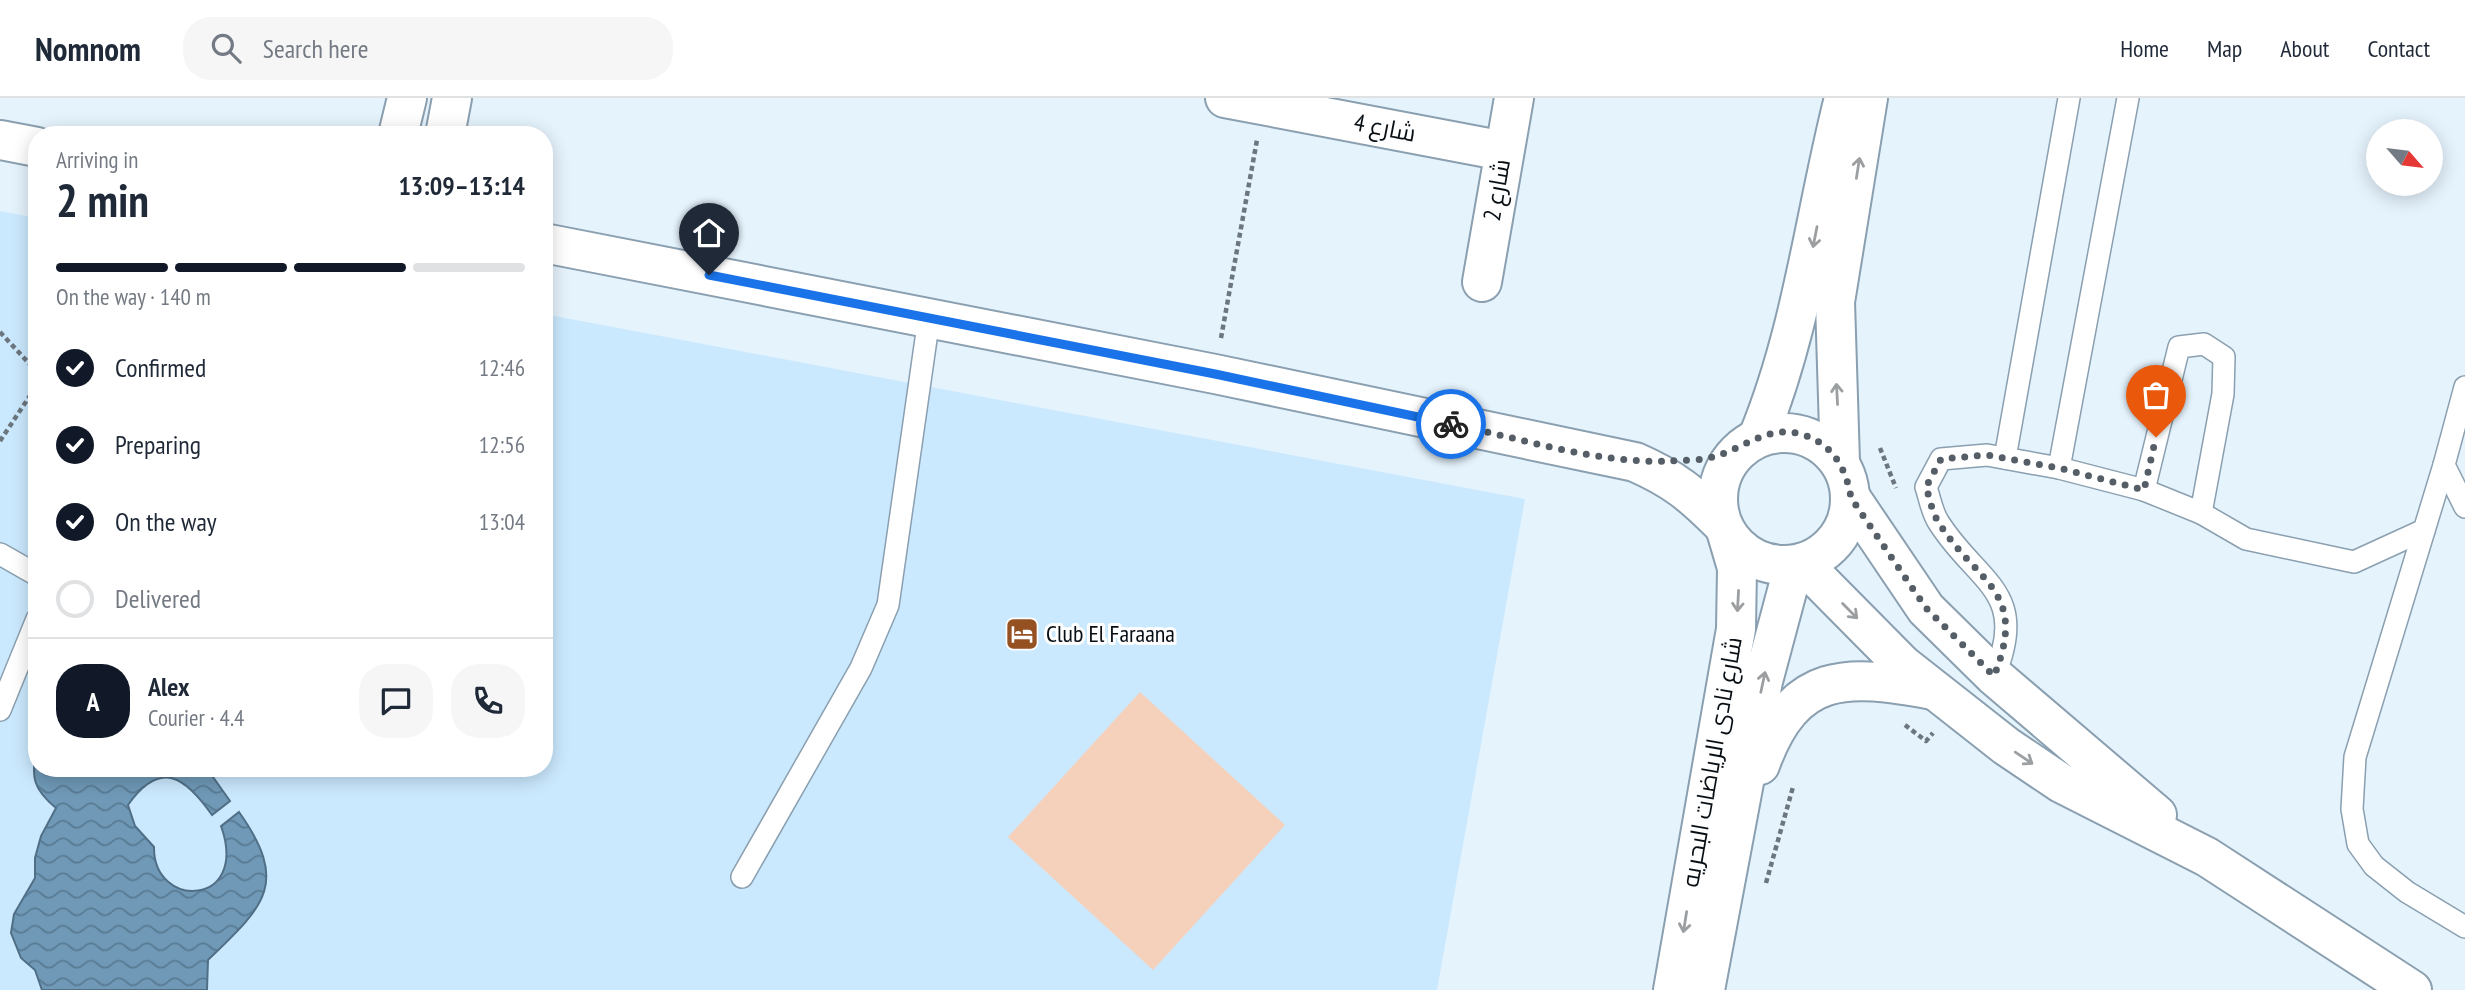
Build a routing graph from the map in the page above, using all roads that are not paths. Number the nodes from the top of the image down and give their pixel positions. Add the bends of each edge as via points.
1 (407, 98) edge
2 (452, 98) edge
3 (1514, 98) edge
4 (1844, 98) edge
5 (1868, 98) edge
6 (2070, 98) edge
7 (2128, 98) edge
8 (1241, 100) edge
9 (400, 126) edge
10 (447, 126) edge
11 (0, 140) edge
12 (28, 145) edge
13 (1504, 150) junction
14 (553, 245) edge
15 (1482, 282) dead end
16 (929, 318) junction
17 (2465, 387) edge
18 (1750, 442) junction
19 (2005, 458) junction
20 (1635, 462) junction
21 (2444, 465) junction
22 (2059, 468) junction
23 (1845, 480) junction
24 (2144, 490) junction
25 (2465, 508) edge
26 (2201, 513) junction
27 (1724, 529) junction
28 (2424, 530) junction
29 (0, 554) edge
30 (1798, 564) junction
31 (28, 570) edge
32 (28, 641) edge
33 (1994, 676) junction
34 (1933, 690) junction
35 (0, 710) edge
36 (1733, 842) junction
37 (2207, 857) junction
38 (742, 877) dead end
39 (2465, 927) edge
40 (1673, 990) edge
41 (1705, 990) edge
42 (2413, 990) edge

1 - 9 main road
2 - 10 main road
3 - 13 main road, شارع 2
4 -> 18 main road via 1801,306 1778,389
23 -> 5 main road via 1835,302
6 - 19 lane
7 - 22 lane
8 - 13 main road, شارع 4
11 - 12 main road
13 - 15 main road, شارع 2
14 - 16 main road
16 - 20 main road
16 - 38 lane via 888,606 861,668
17 - 21 lane
18 - 20 main road via 1713,457
18 - 23 main road via 1776,432 1812,438 1828,448
18 - 27 main road via 1722,474 1718,491
19 - 22 lane
19 - 33 lane via 1941,459 1926,487 1938,522 2005,607 2004,652
20 - 27 main road via 1686,488
21 - 25 lane
21 - 28 lane
22 - 24 lane
23 - 30 main road via 1848,515 1832,545
23 - 33 main road via 1926,608
24 - 26 lane
24 - 26 lane via 2179,348 2204,344 2224,357 2223,394
26 - 28 lane via 2246,539 2354,562
27 - 30 main road via 1739,549 1756,559 1774,565
27 -> 40 main road, شارع نادى الرياضات البحريه via 1737,568 1736,629
28 - 39 lane via 2355,757 2352,809 2358,844 2374,866
29 - 31 lane
30 -> 34 main road
36 -> 30 main road, شارع نادى الرياضات البحريه via 1763,681
32 - 35 lane
33 - 37 main road
34 - 36 main road via 1854,681 1826,685 1801,697 1781,719 1765,751
34 -> 37 main road via 2061,783
36 - 41 main road, شارع نادى الرياضات البحريه
37 - 42 main road

